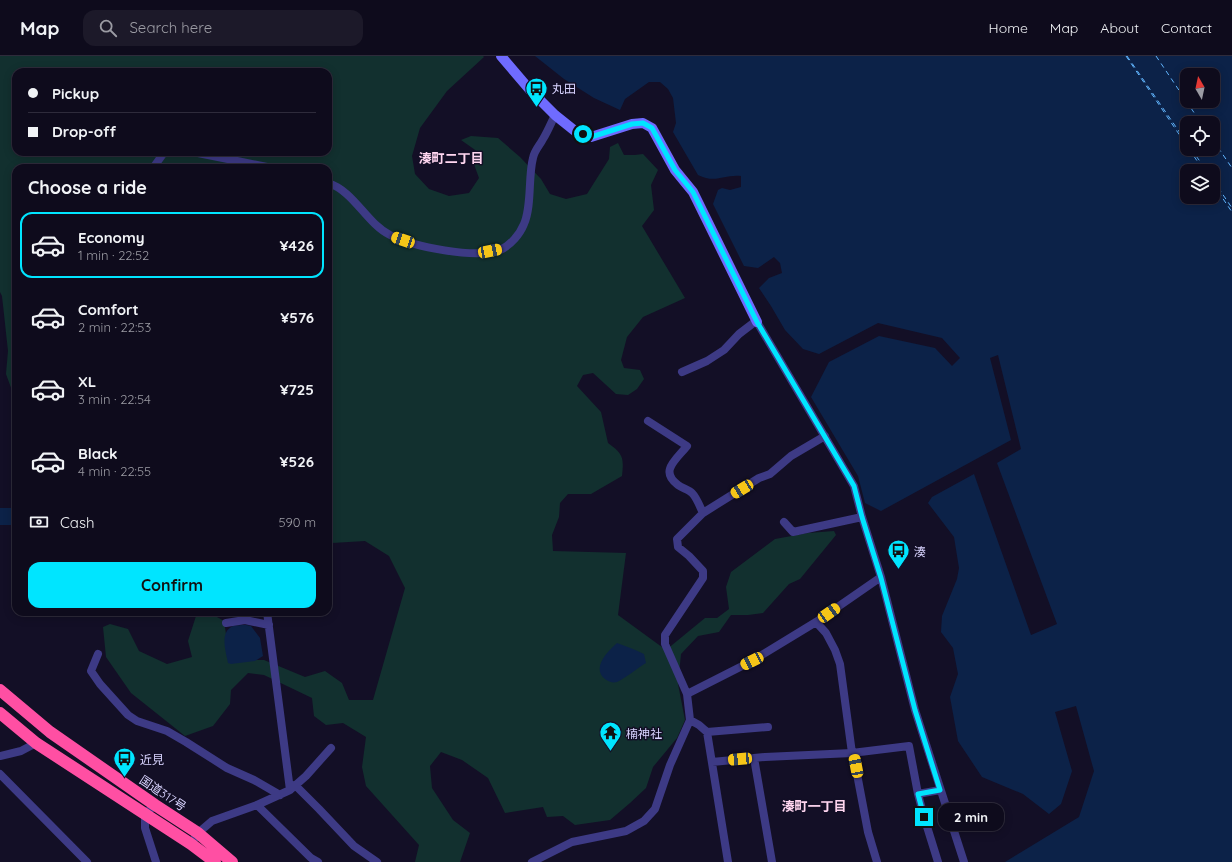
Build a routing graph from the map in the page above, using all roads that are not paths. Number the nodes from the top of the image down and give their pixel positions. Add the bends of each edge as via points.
1 (501, 56) edge
2 (555, 115) junction
3 (213, 156) edge
4 (252, 164) edge
5 (332, 184) edge
6 (757, 322) junction
7 (682, 372) dead end
8 (648, 421) dead end
9 (825, 436) junction
10 (703, 513) junction
11 (862, 517) junction
12 (784, 522) dead end
13 (881, 578) junction
14 (268, 616) edge
15 (816, 622) junction
16 (226, 623) dead end
17 (270, 625) junction
18 (98, 654) dead end
19 (0, 690) edge
20 (687, 694) junction
21 (0, 713) edge
22 (690, 720) junction
23 (768, 727) dead end
24 (707, 732) junction
25 (36, 743) junction
26 (331, 748) dead end
27 (852, 753) junction
28 (0, 756) edge
29 (754, 758) junction
30 (712, 762) junction
31 (0, 774) edge
32 (292, 788) junction
33 (940, 790) junction
34 (918, 794) junction
35 (280, 795) junction
36 (155, 805) junction
37 (257, 805) junction
38 (145, 814) junction
39 (195, 838) junction
40 (87, 862) edge
41 (156, 862) edge
42 (215, 862) edge
43 (232, 862) edge
44 (318, 862) edge
45 (377, 862) edge
46 (532, 862) edge
47 (728, 862) edge
48 (772, 862) edge
49 (877, 862) edge
50 (938, 862) edge
51 (964, 862) edge

1 - 2 street
2 - 5 street via 533,156 525,223 515,240 500,250 459,253 416,244 390,235 374,223 346,193
2 - 6 street via 575,131 591,137 632,124 643,123 652,128 675,170 693,192
3 - 4 street
6 - 7 street via 739,334 724,350
6 - 9 street
8 - 10 street via 687,446 673,463 669,475 692,493
9 - 10 street via 791,456 770,474 759,478
9 - 11 street via 854,486
10 - 20 street via 677,539 678,547 703,571 703,578 665,635 664,644
11 - 12 street via 793,532
11 - 13 street
13 - 15 street
13 - 33 street via 915,710
14 - 17 street
15 - 20 street via 752,661
15 - 27 street via 826,633 840,664
16 - 17 street via 245,620
17 - 32 street
18 - 35 street via 91,671 128,715 137,721 167,731 227,768
19 - 36 highway, 国道317号 via 50,732
20 - 22 street
21 - 25 highway, 国道317号
22 - 24 street
22 - 46 street via 670,765 655,809 644,821 626,831 572,842
23 - 24 street
24 - 30 street
25 - 28 street via 21,751
25 - 38 highway, 国道317号
26 - 32 street
27 - 29 street
27 - 34 street via 909,746
27 - 49 street via 868,832
29 - 30 street
29 - 48 street
30 - 47 street
31 - 40 street
32 - 35 street
32 - 45 street via 319,809 354,846
33 - 34 street
33 - 51 street
34 - 50 street
35 - 37 street
36 - 38 street
36 - 39 highway, 国道317号
37 - 39 street via 212,821
37 - 44 street
38 - 39 highway, 国道317号
38 - 41 street via 145,828
39 - 42 highway, 国道317号
39 - 43 highway, 国道317号

